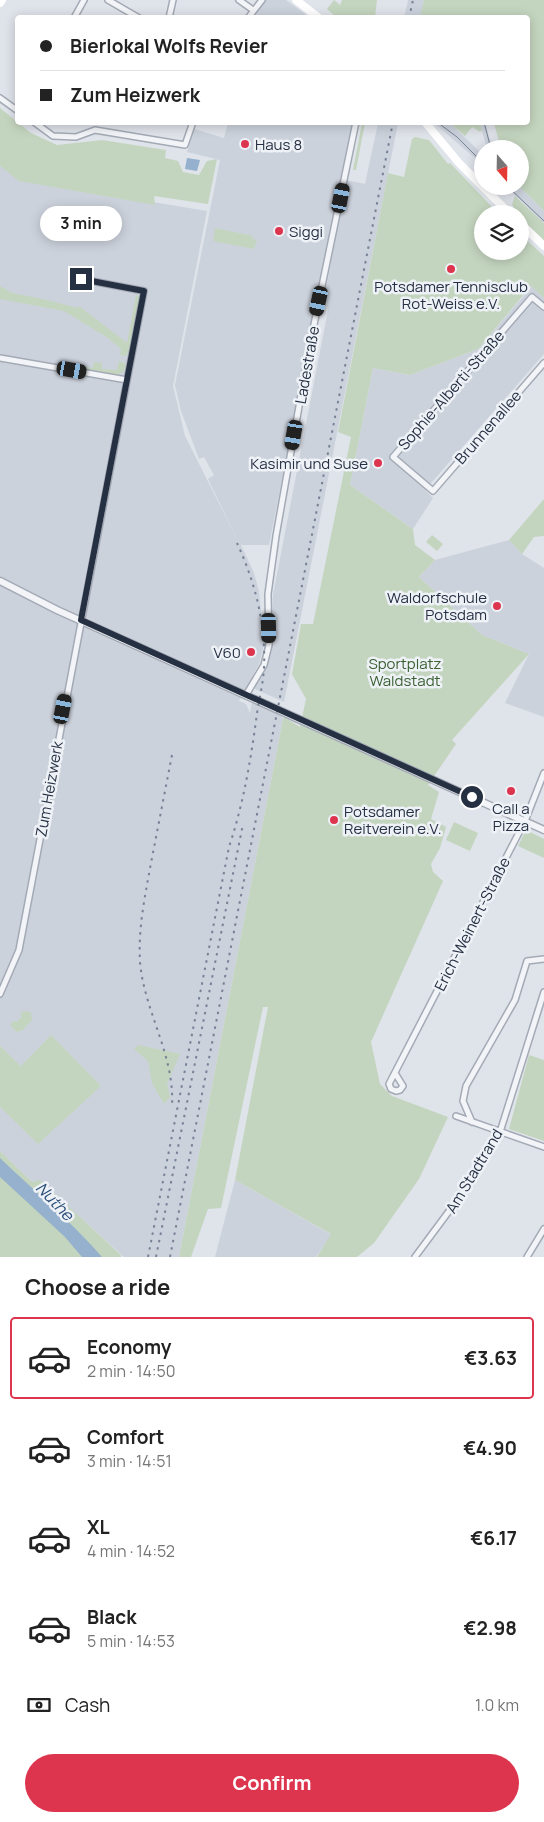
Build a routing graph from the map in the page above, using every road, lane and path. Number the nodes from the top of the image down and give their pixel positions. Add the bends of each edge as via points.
1 (2, 0) edge
2 (84, 0) edge
3 (108, 0) edge
4 (123, 0) edge
5 (173, 0) edge
6 (239, 0) edge
7 (262, 0) edge
8 (296, 0) edge
9 (0, 3) edge
10 (120, 7) junction
11 (253, 10) junction
12 (76, 15) edge
13 (134, 15) edge
14 (170, 15) edge
15 (250, 15) edge
16 (314, 15) edge
17 (0, 98) edge
18 (15, 109) edge
19 (38, 125) edge
20 (192, 125) edge
21 (355, 125) edge
22 (428, 125) edge
23 (501, 205) edge
24 (529, 232) edge
25 (544, 246) edge
26 (81, 279) dead end
27 (544, 307) edge
28 (0, 358) edge
29 (544, 363) edge
30 (127, 380) junction
31 (433, 491) joint
32 (0, 582) edge
33 (81, 620) junction
34 (246, 694) junction
35 (544, 773) edge
36 (525, 821) junction
37 (544, 830) edge
38 (544, 960) edge
39 (544, 992) edge
40 (0, 994) edge
41 (537, 1016) junction
42 (544, 1018) edge
43 (395, 1073) dead end
44 (456, 1116) dead end
45 (472, 1122) junction
46 (500, 1132) junction
47 (544, 1147) edge
48 (544, 1229) edge
49 (415, 1257) edge
50 (527, 1257) edge

1 - 9 main road
2 - 12 street
3 - 10 street
4 - 10 street
5 - 14 street
6 - 11 street
7 - 11 street
8 - 16 main road
10 - 13 street
11 - 15 street
17 - 18 street
19 - 20 street via 53,136 76,137 95,130 185,145
21 - 34 street, Ladestraße via 311,339 276,536 268,594 269,646 264,665
22 - 23 main road
24 - 25 main road
26 - 30 street, Zum Heizwerk via 144,291
27 - 31 street, Sophie-Alberti-Straße via 532,297 393,457
28 - 30 street
29 - 31 street, Brunnenallee
30 - 33 street, Zum Heizwerk
32 - 33 street
33 - 34 street
33 - 40 street, Zum Heizwerk via 19,950
34 - 36 street
35 - 36 street, Erich-Weinert-Straße
36 - 37 street
36 - 43 street, Erich-Weinert-Straße
38 - 45 street via 527,961 515,1000 466,1086 463,1101
39 - 41 street, Am Stadtrand
41 - 42 street
41 - 46 street, Am Stadtrand
44 - 45 street
45 - 46 street
46 - 47 street
46 - 49 street, Am Stadtrand via 461,1195
48 - 50 street

